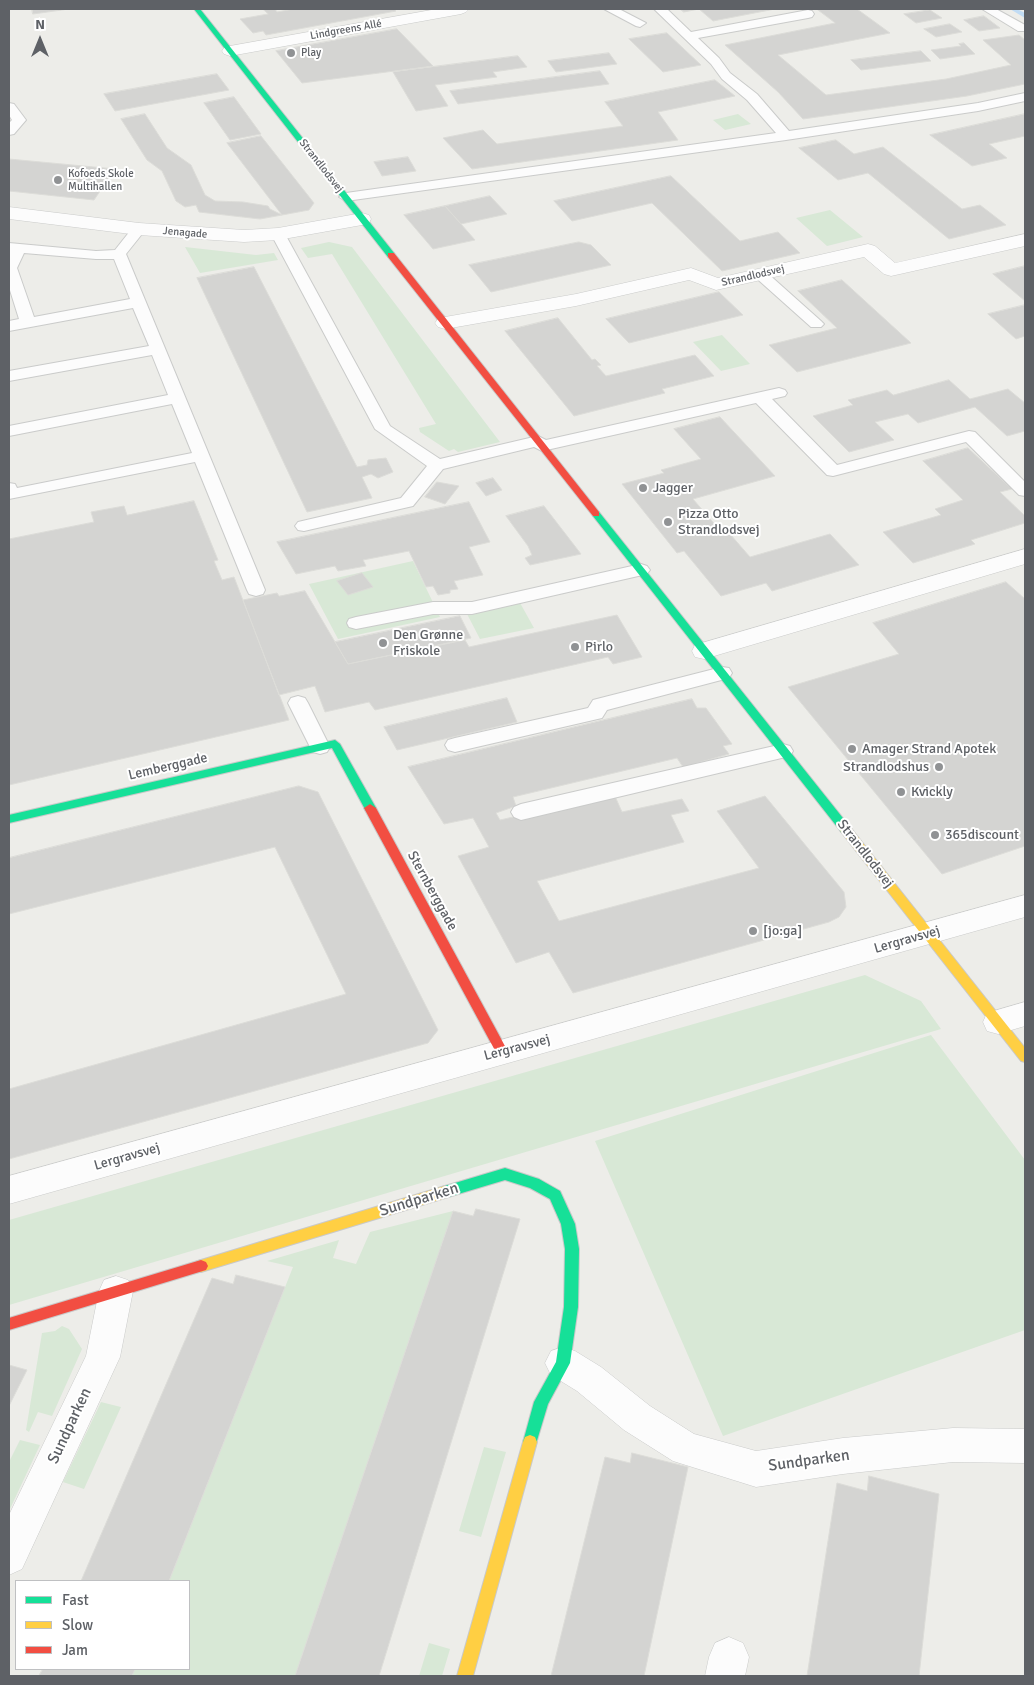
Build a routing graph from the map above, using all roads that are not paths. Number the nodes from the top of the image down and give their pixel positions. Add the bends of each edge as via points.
1 (197, 9) edge
2 (461, 9) edge
3 (610, 9) edge
4 (660, 9) edge
5 (988, 9) edge
6 (808, 14) dead end
7 (640, 23) dead end
8 (1022, 28) dead end
9 (689, 36) junction
10 (230, 51) junction
11 (1025, 97) edge
12 (9, 107) edge
13 (9, 131) edge
14 (786, 136) junction
15 (346, 197) junction
16 (9, 213) edge
17 (362, 219) junction
18 (139, 229) junction
19 (278, 234) junction
20 (1025, 240) edge
21 (14, 248) edge
22 (119, 254) junction
23 (760, 274) junction
24 (138, 302) junction
25 (28, 322) junction
26 (445, 323) junction
27 (816, 324) dead end
28 (9, 326) edge
29 (158, 348) junction
30 (9, 376) edge
31 (779, 393) dead end
32 (178, 398) junction
33 (761, 398) junction
34 (9, 431) edge
35 (540, 443) junction
36 (202, 456) junction
37 (437, 465) junction
38 (9, 488) edge
39 (1025, 491) edge
40 (304, 526) dead end
41 (1025, 556) edge
42 (641, 570) junction
43 (256, 590) dead end
44 (356, 623) dead end
45 (704, 651) junction
46 (722, 673) junction
47 (298, 703) dead end
48 (455, 745) dead end
49 (327, 746) junction
50 (783, 751) junction
51 (522, 812) dead end
52 (9, 819) edge
53 (1025, 906) edge
54 (928, 934) junction
55 (1025, 1014) edge
56 (998, 1022) junction
57 (502, 1052) junction
58 (1025, 1057) edge
59 (9, 1190) edge
60 (116, 1291) junction
61 (9, 1324) edge
62 (563, 1363) junction
63 (1025, 1446) edge
64 (9, 1556) edge
65 (465, 1676) edge

1 - 10 street, Strandlodsvej
2 - 10 street, Lindgreens Allé
3 - 7 lane
4 - 9 lane
5 - 8 lane
6 - 9 lane
9 - 14 lane via 726,76 752,97
10 - 15 street, Strandlodsvej
11 - 14 lane
12 - 13 lane via 19,120
14 - 15 lane
15 - 17 street, Strandlodsvej
16 - 18 street, Jenagade
17 - 19 street, Jenagade
17 - 26 street, Strandlodsvej
18 - 19 street, Jenagade via 213,235
18 - 22 lane
19 - 37 lane via 383,430
20 - 23 street, Strandlodsvej via 891,270 868,250
21 - 22 lane
21 - 25 lane via 10,268
22 - 24 lane
23 - 26 street, Strandlodsvej via 716,284 691,274 576,300
23 - 27 lane
24 - 25 lane
24 - 29 lane
25 - 28 lane
26 - 35 street, Strandlodsvej
29 - 30 lane
29 - 32 lane
31 - 33 lane
32 - 34 lane
32 - 36 lane
33 - 35 lane
33 - 39 lane via 833,471 969,436
35 - 37 lane
35 - 42 street, Strandlodsvej
36 - 38 lane via 11,494
36 - 43 lane
37 - 40 lane via 406,502
41 - 45 street
42 - 44 lane via 472,608 433,608
42 - 45 street, Strandlodsvej
45 - 46 street, Strandlodsvej
46 - 48 lane via 600,704 595,713
46 - 50 street, Strandlodsvej
47 - 49 lane
49 - 52 street, Lemberggade
49 - 57 street, Sternberggade
50 - 51 lane
50 - 54 street, Strandlodsvej
53 - 54 street, Lergravsvej
54 - 56 street, Strandlodsvej
54 - 57 street, Lergravsvej
55 - 56 street
56 - 58 street, Strandlodsvej
57 - 59 street, Lergravsvej
60 - 61 street, Sundparken
60 - 62 street, Sundparken via 504,1174 534,1183 555,1196 568,1224 572,1249 571,1307
60 - 64 street, Sundparken via 103,1357
62 - 63 street, Sundparken via 589,1379 637,1418 686,1448 756,1469 953,1445
62 - 65 street, Sundparken via 541,1402

